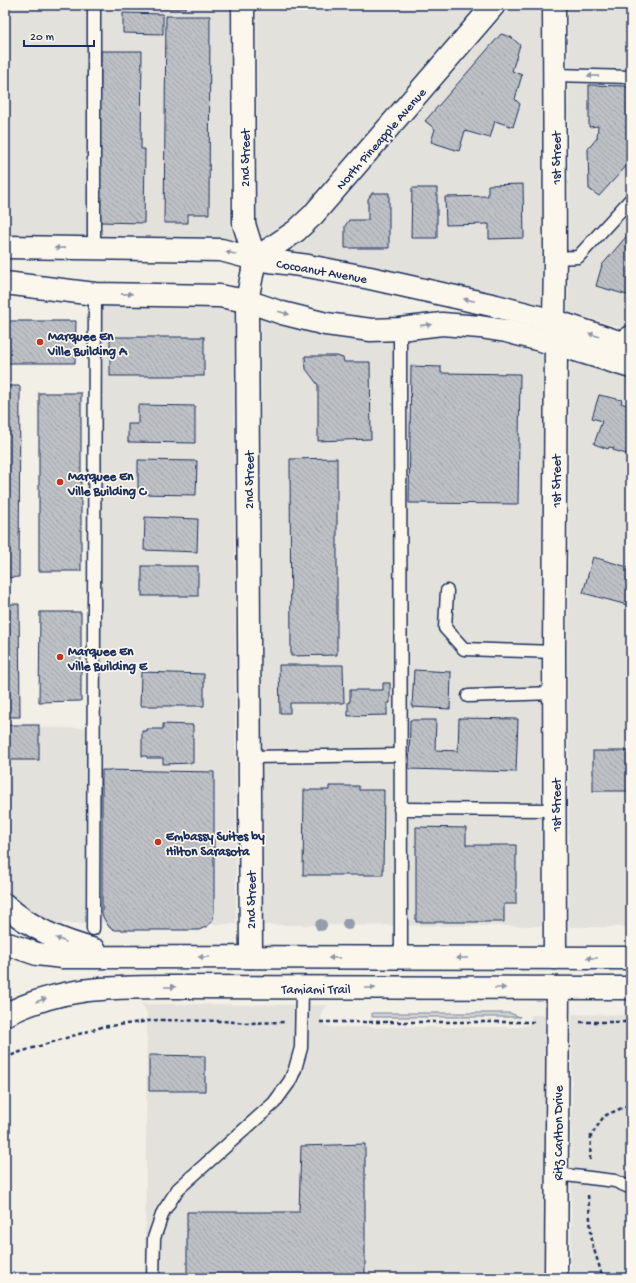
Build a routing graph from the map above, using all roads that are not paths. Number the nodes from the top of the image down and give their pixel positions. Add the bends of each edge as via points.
1 (94, 5) edge
2 (243, 5) edge
3 (494, 5) edge
4 (554, 5) edge
5 (555, 75) junction
6 (631, 77) edge
7 (631, 199) edge
8 (5, 247) edge
9 (94, 248) junction
10 (556, 258) junction
11 (255, 259) junction
12 (5, 283) edge
13 (95, 294) junction
14 (247, 300) junction
15 (554, 321) junction
16 (400, 329) junction
17 (626, 339) edge
18 (556, 344) junction
19 (631, 367) edge
20 (447, 591) dead end
21 (554, 652) junction
22 (554, 693) junction
23 (468, 696) dead end
24 (400, 755) junction
25 (249, 757) junction
26 (400, 809) junction
27 (555, 810) junction
28 (5, 906) edge
29 (93, 929) dead end
30 (5, 943) edge
31 (126, 957) junction
32 (250, 957) junction
33 (401, 958) junction
34 (555, 958) junction
35 (631, 958) edge
36 (302, 988) junction
37 (558, 988) junction
38 (631, 988) edge
39 (5, 1015) edge
40 (557, 1174) junction
41 (631, 1188) edge
42 (153, 1278) edge
43 (556, 1278) edge

1 - 9 lane
2 - 11 street, 2nd Street via 244,224
3 - 11 street, North Pineapple Avenue via 312,215 296,231
4 - 5 street, 1st Street
6 -> 5 lane
5 - 10 street, 1st Street
7 - 10 lane via 578,257
9 -> 8 street, Cocoanut Avenue
11 -> 9 street, Cocoanut Avenue via 221,250
10 - 15 street, 1st Street
11 - 14 street, 2nd Street
15 -> 11 street, Cocoanut Avenue via 370,278
12 - 13 street
13 -> 14 street via 219,296
13 - 29 lane
14 -> 16 street via 282,313 326,324 371,330
14 - 25 street, 2nd Street
17 -> 15 street, Cocoanut Avenue
15 - 18 street, 1st Street
16 -> 18 street via 432,324 467,325 506,331
16 - 24 lane
18 - 19 street
18 - 21 street, 1st Street
20 - 21 lane via 445,628 464,649
21 - 22 street, 1st Street
22 - 23 lane
22 - 27 street, 1st Street
24 - 25 lane
24 - 26 lane
25 - 32 street, 2nd Street
26 - 27 lane
26 - 33 lane
27 - 34 street, 1st Street
31 -> 28 street via 67,942 43,932 16,916
30 - 31 street via 50,956
32 -> 31 street
33 -> 32 street
34 -> 33 street
35 -> 34 street
36 -> 37 street, Tamiami Trail
39 -> 36 street, Tamiami Trail via 46,998 88,990 132,987
36 - 42 lane via 301,1048 290,1081 274,1103 178,1189 162,1212 154,1238
37 - 38 street, Tamiami Trail
37 - 40 street, Ritz Carlton Drive
40 - 41 lane via 615,1181
40 - 43 street, Ritz Carlton Drive

